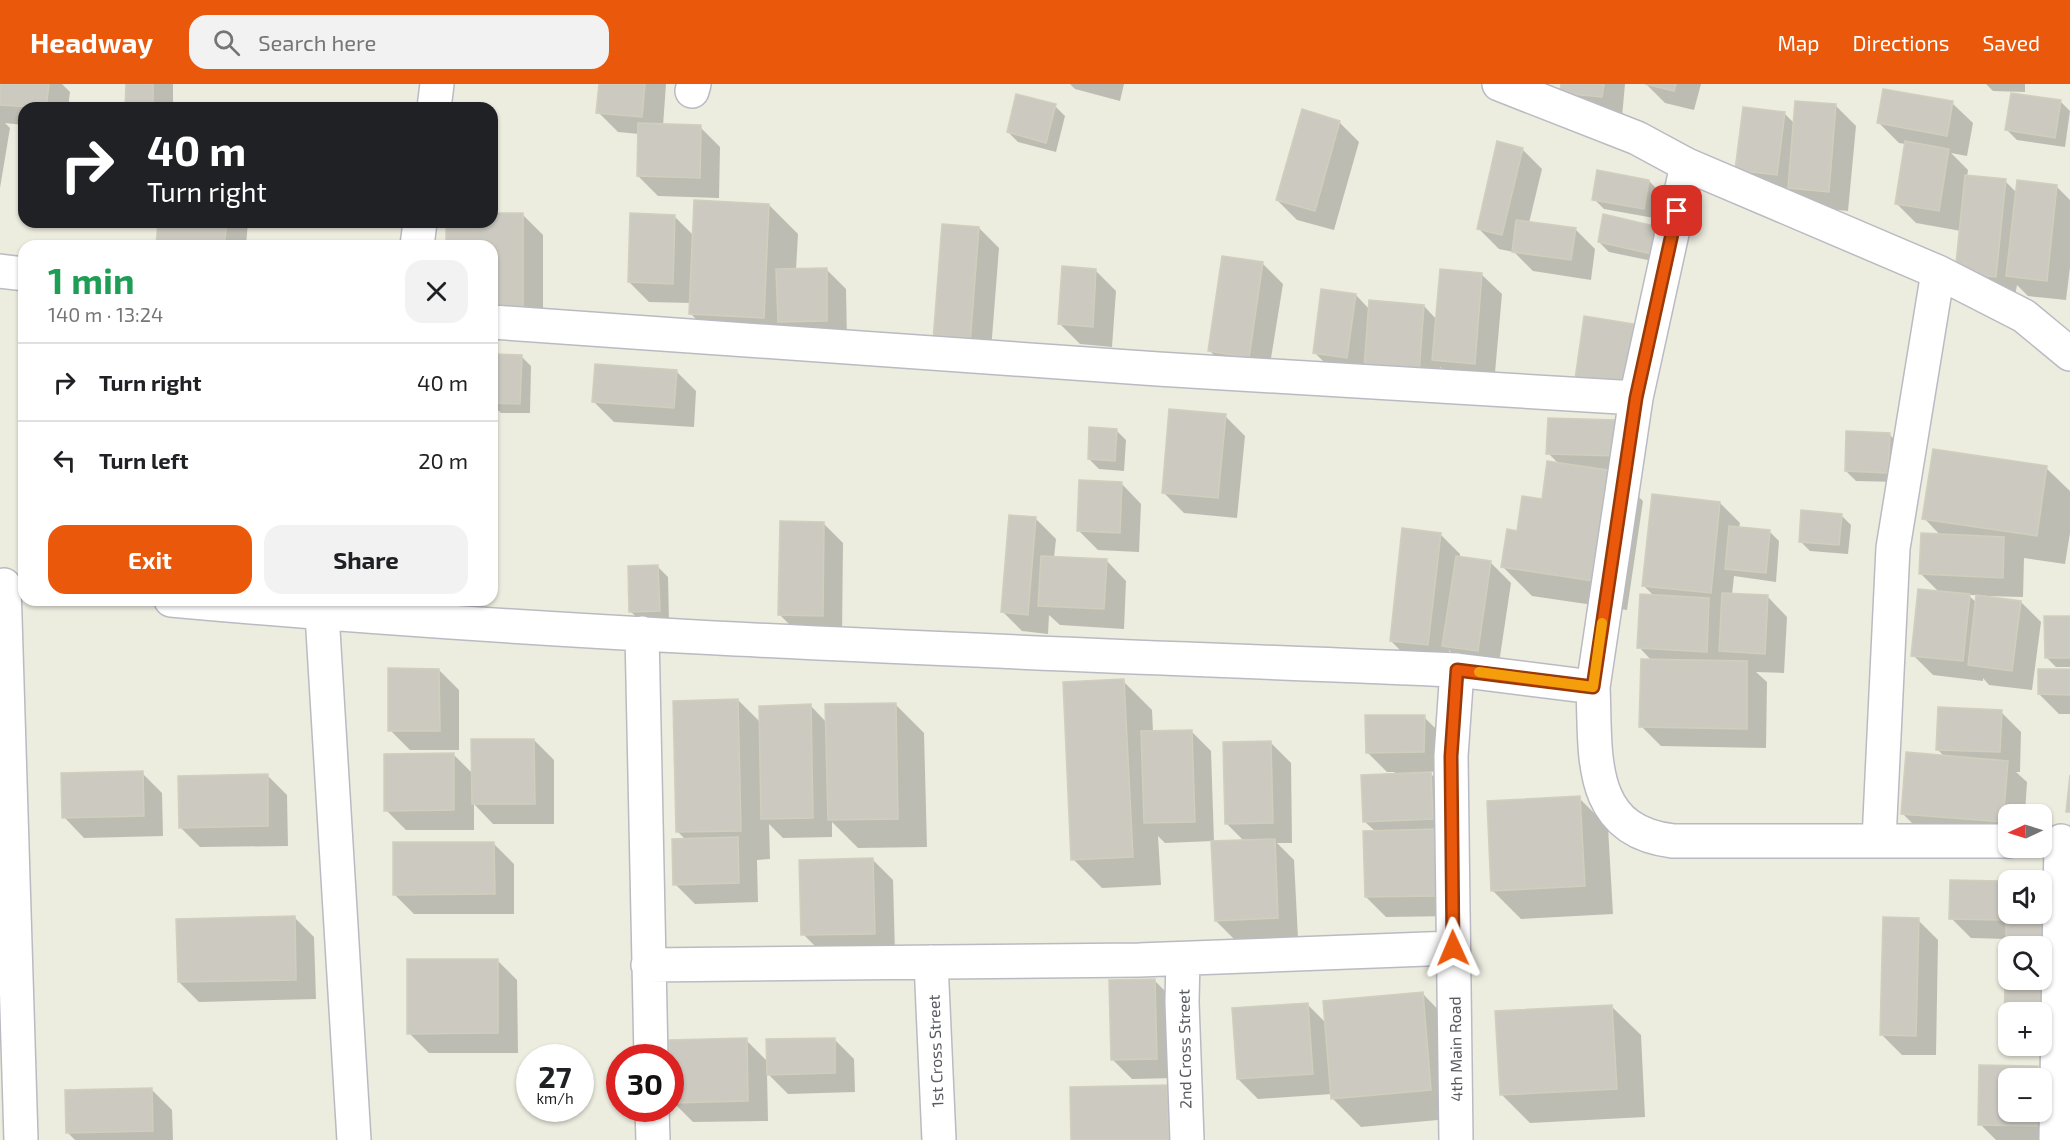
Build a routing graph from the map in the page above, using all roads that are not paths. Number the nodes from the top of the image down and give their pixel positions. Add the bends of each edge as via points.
1 (437, 84) edge
2 (1499, 84) edge
3 (435, 102) edge
4 (1687, 165) junction
5 (0, 271) edge
6 (1938, 272) junction
7 (18, 273) edge
8 (498, 322) edge
9 (2070, 354) edge
10 (1636, 398) junction
11 (9, 585) edge
12 (302, 606) edge
13 (324, 607) edge
14 (642, 633) junction
15 (1457, 670) junction
16 (1593, 687) junction
17 (1879, 840) junction
18 (1998, 841) edge
19 (2058, 841) edge
20 (7, 899) edge
21 (1453, 948) junction
22 (1184, 959) junction
23 (931, 962) junction
24 (648, 965) junction
25 (651, 1044) edge
26 (652, 1122) edge
27 (21, 1140) edge
28 (354, 1140) edge
29 (653, 1140) edge
30 (939, 1140) edge
31 (1187, 1140) edge
32 (1456, 1140) edge
33 (2056, 1140) edge

1 - 3 street
2 - 4 street via 1637,138
4 - 6 street
4 - 10 street
5 - 7 street
6 - 9 street via 2024,316
6 - 17 street via 1893,548
8 - 10 street via 1146,369
10 - 16 street
11 - 20 street
12 - 13 street
13 - 14 street
13 - 28 street
14 - 15 street
14 - 24 street
15 - 16 street
15 - 21 street, 4th Main Road via 1451,756
16 - 17 street via 1598,776 1614,813 1629,829 1650,838 1673,841
17 - 18 street
19 - 33 street
20 - 27 street
21 - 22 street
21 - 32 street, 4th Main Road
22 - 23 street
22 - 31 street, 2nd Cross Street
23 - 24 street
23 - 30 street, 1st Cross Street
24 - 25 street
26 - 29 street

